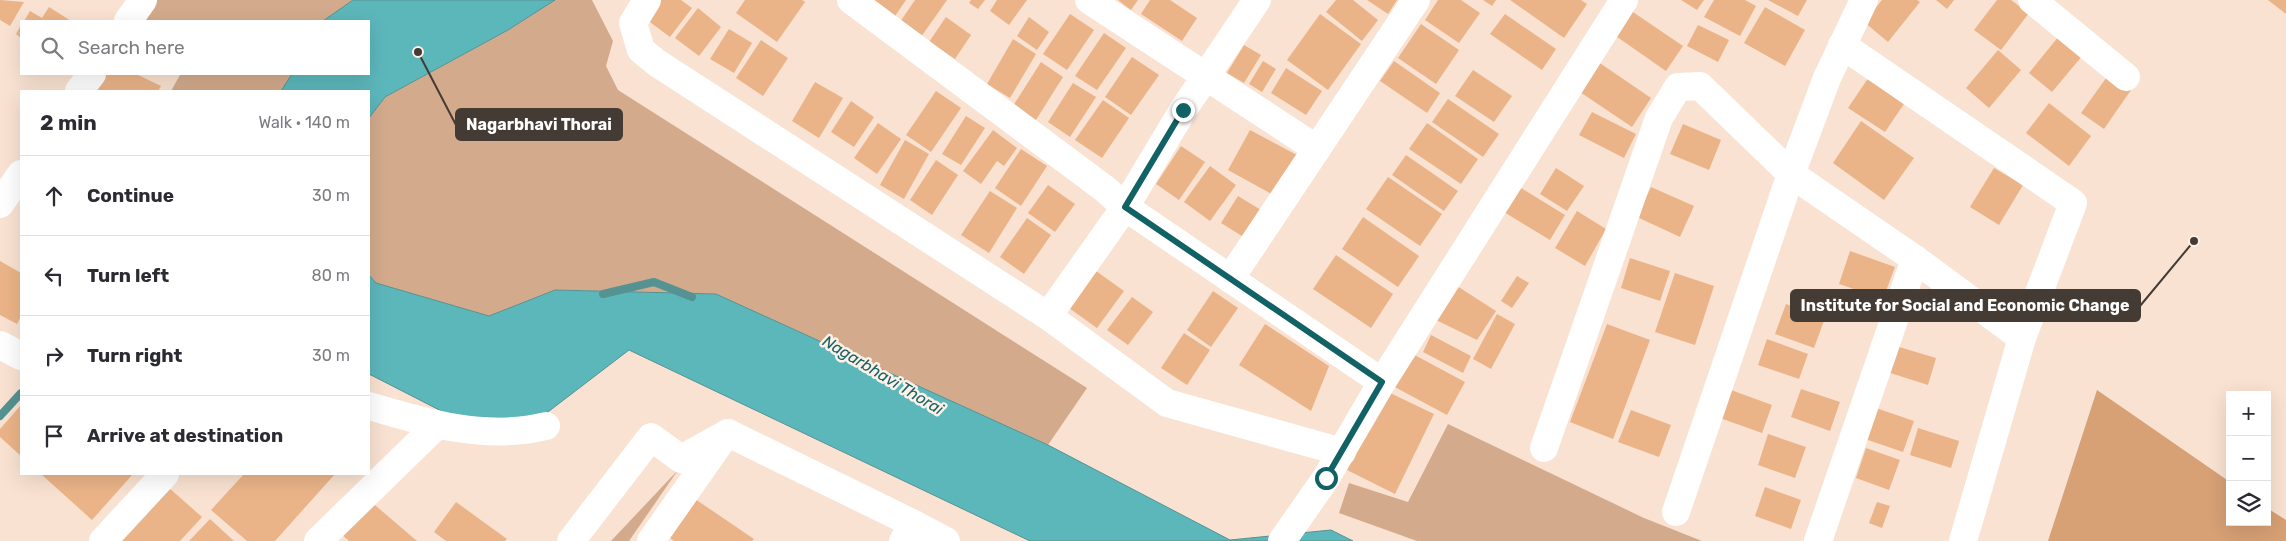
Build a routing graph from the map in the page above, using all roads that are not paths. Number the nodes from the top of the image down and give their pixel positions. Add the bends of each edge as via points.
1 (143, 0) edge
2 (647, 0) edge
3 (851, 0) edge
4 (1088, 0) edge
5 (1257, 0) edge
6 (1416, 0) edge
7 (1624, 0) edge
8 (1864, 0) edge
9 (2032, 0) edge
10 (129, 20) edge
11 (1842, 45) junction
12 (91, 75) edge
13 (1205, 76) junction
14 (2126, 77) dead end
15 (80, 90) edge
16 (1316, 149) junction
17 (1791, 174) junction
18 (20, 175) edge
19 (0, 204) edge
20 (1125, 207) junction
21 (1915, 258) junction
22 (1230, 279) junction
23 (1048, 316) junction
24 (2022, 338) junction
25 (0, 345) edge
26 (20, 355) edge
27 (1382, 382) junction
28 (370, 406) edge
29 (436, 426) junction
30 (546, 426) dead end
31 (728, 433) junction
32 (1544, 448) dead end
33 (1342, 452) junction
34 (164, 475) edge
35 (1676, 512) dead end
36 (908, 533) edge
37 (103, 541) edge
38 (318, 541) edge
39 (571, 541) edge
40 (650, 541) edge
41 (946, 541) edge
42 (1282, 541) edge
43 (1818, 541) edge
44 (1963, 541) edge

1 - 10 street
2 - 23 street via 633,23 641,50
3 - 20 street
4 - 13 street
5 - 13 street
6 - 16 street
7 - 27 street
8 - 11 street
9 - 14 street
11 - 17 street
11 - 24 street via 2073,203
12 - 15 street
13 - 16 street
13 - 20 street
16 - 22 street
17 - 21 street
17 - 32 street via 1700,86 1678,87 1659,118
17 - 35 street
18 - 19 street
20 - 22 street
20 - 23 street
21 - 24 street
21 - 43 street
22 - 27 street
23 - 33 street via 1167,403
24 - 44 street
25 - 26 street
27 - 33 street
28 - 29 street
29 - 30 street via 483,431 524,431
29 - 38 street
31 - 36 street
31 - 39 street via 681,459 651,437
31 - 40 street
33 - 42 street
34 - 37 street
36 - 41 street

